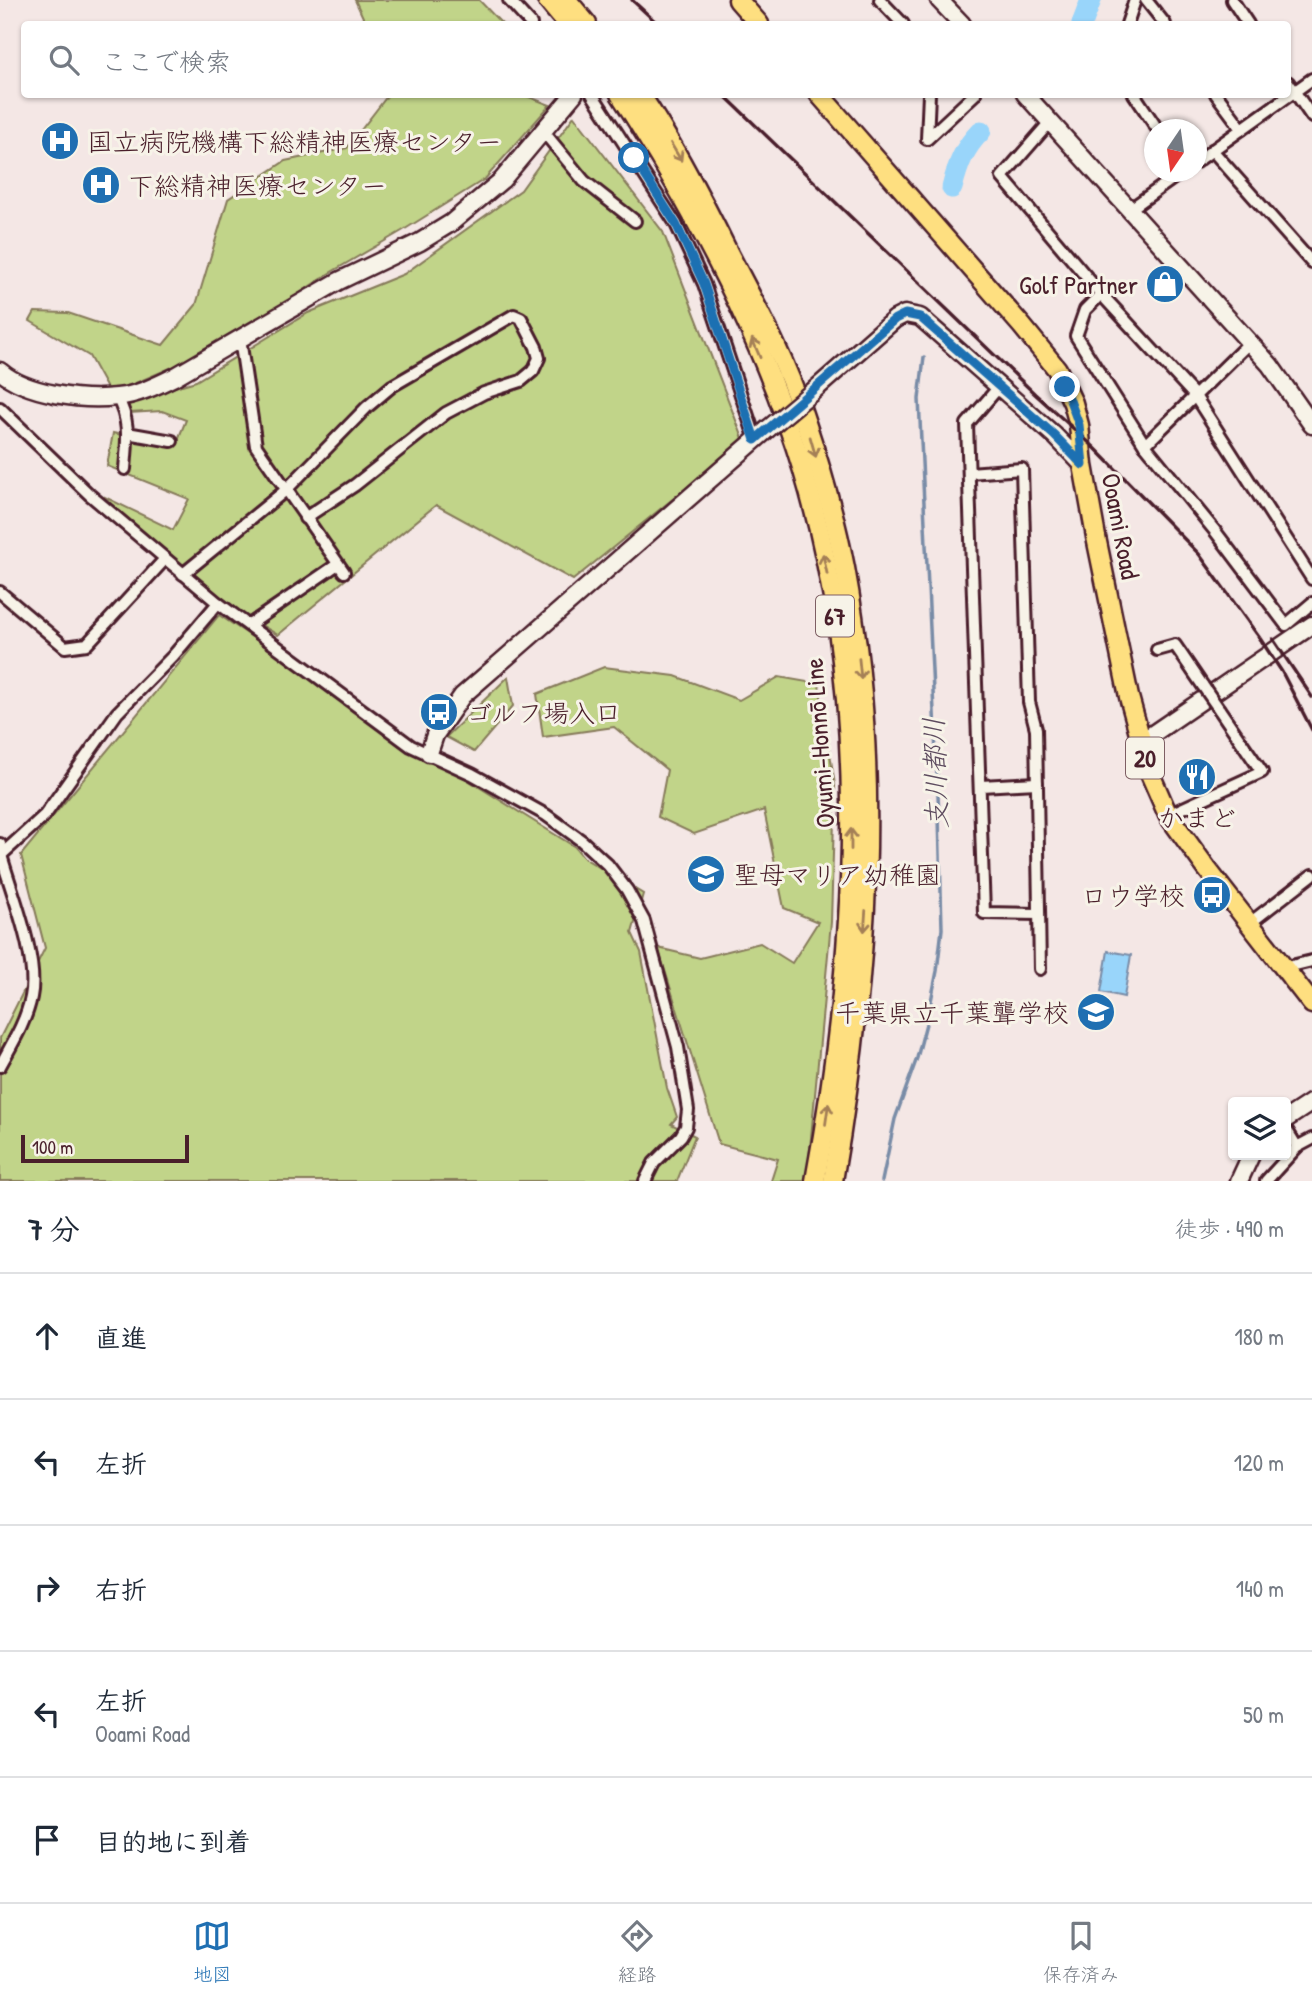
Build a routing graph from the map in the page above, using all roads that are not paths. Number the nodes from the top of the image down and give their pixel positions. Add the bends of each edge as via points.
1 (509, 0) edge
2 (547, 0) edge
3 (567, 0) edge
4 (738, 0) edge
5 (880, 0) edge
6 (939, 0) edge
7 (1135, 0) edge
8 (1146, 0) edge
9 (1232, 0) edge
10 (528, 21) edge
11 (564, 21) edge
12 (584, 21) edge
13 (756, 21) edge
14 (900, 21) edge
15 (959, 21) edge
16 (1127, 21) edge
17 (1163, 21) edge
18 (1246, 21) edge
19 (1312, 79) edge
20 (1291, 87) edge
21 (571, 98) edge
22 (595, 98) edge
23 (623, 98) edge
24 (642, 98) edge
25 (822, 98) edge
26 (929, 98) edge
27 (971, 98) edge
28 (1029, 98) edge
29 (1137, 98) edge
30 (1219, 98) edge
31 (1278, 98) edge
32 (1312, 117) edge
33 (1151, 119) edge
34 (1050, 122) junction
35 (1242, 129) junction
36 (543, 131) junction
37 (1212, 150) junction
38 (1207, 154) edge
39 (1168, 182) edge
40 (1129, 210) junction
41 (635, 221) dead end
42 (1312, 263) edge
43 (1101, 294) junction
44 (240, 339) junction
45 (1250, 342) junction
46 (1270, 365) junction
47 (0, 371) edge
48 (998, 388) junction
49 (1195, 396) junction
50 (117, 397) junction
51 (0, 408) edge
52 (1312, 411) edge
53 (1312, 425) edge
54 (127, 433) junction
55 (755, 440) junction
56 (172, 441) dead end
57 (1145, 445) junction
58 (1083, 465) junction
59 (125, 469) dead end
60 (969, 473) junction
61 (286, 490) junction
62 (305, 518) junction
63 (165, 559) junction
64 (183, 574) junction
65 (1312, 579) edge
66 (0, 592) edge
67 (218, 603) junction
68 (1312, 603) edge
69 (248, 625) junction
70 (1312, 625) edge
71 (1157, 650) dead end
72 (1141, 742) junction
73 (429, 753) junction
74 (1037, 783) junction
75 (981, 786) junction
76 (1168, 815) junction
77 (0, 844) edge
78 (1, 855) edge
79 (1312, 875) edge
80 (1039, 914) junction
81 (1250, 923) junction
82 (1312, 961) edge
83 (1283, 968) junction
84 (1040, 969) dead end
85 (1312, 1004) edge
86 (0, 1066) edge
87 (1312, 1102) edge
88 (1291, 1116) edge
89 (1291, 1137) edge
90 (1312, 1139) edge
91 (1297, 1147) junction
92 (1249, 1160) edge
93 (1270, 1180) edge
94 (645, 1181) edge
95 (815, 1181) edge
96 (833, 1181) edge
97 (1239, 1181) edge

1 - 10 street
2 - 11 main road
3 - 12 main road
4 - 13 main road
5 - 14 street
6 - 15 street
7 - 16 street
8 - 17 street
9 - 18 street
19 - 20 street
20 - 32 street
21 - 36 street
22 - 55 street via 676,224 704,284
95 -> 23 main road, Oyumi-Honnō Line / 67 via 842,998 851,850 849,735 832,599 788,424 734,298
24 -> 96 main road, Oyumi-Honnō Line / 67 via 685,167 789,375 845,566 867,747 867,887 861,980
25 - 58 main road, Ooami Road / 20 via 1057,369 1079,425
26 - 27 street via 927,139
28 - 34 street
29 - 33 street
30 - 35 street
31 - 35 street
34 - 40 street
34 - 43 street via 1002,177
35 - 37 street
36 - 41 street via 584,181
36 - 44 street via 502,180 451,223
37 - 38 street
37 - 42 street
39 - 40 street
40 - 45 street
43 - 49 street
43 - 57 street via 1085,310 1076,336
44 - 50 street via 152,388
44 - 61 street via 256,446
45 - 46 street
45 - 49 street
46 - 52 street
46 - 53 street
47 - 50 street via 33,389
48 - 55 street, bridge via 912,313 895,319
48 - 58 street
48 - 60 street via 967,424
49 - 57 street
49 - 65 street
50 - 54 street via 125,411
51 - 63 street
54 - 56 street
54 - 59 street
55 - 73 street via 462,696 435,735
57 - 68 street via 1286,625
58 - 72 main road, Ooami Road / 20
60 - 74 street via 1023,469 1029,702 1036,729
60 - 75 street
61 - 62 street
61 - 62 street via 392,386 514,315 521,318 539,358 533,371 521,381 446,413
61 - 64 street
62 - 69 street via 341,568
63 - 64 street
63 - 66 street via 87,644 65,647
64 - 67 street
67 - 69 street
67 - 78 street via 117,713 45,815
69 - 73 street via 411,746
70 - 72 street
71 - 76 street, bridge via 1175,645 1262,772
72 - 76 main road, Ooami Road / 20
73 - 94 street via 546,814 582,841 608,865 644,921 678,1047 688,1110 681,1136 654,1163
74 - 75 street
74 - 80 street
75 - 80 street via 984,914
76 - 81 main road, Ooami Road / 20
77 - 78 street
78 - 86 street via 33,981 23,1023
79 - 81 street
80 - 84 street
81 - 83 main road, Ooami Road / 20
82 - 83 street
83 - 85 main road, Ooami Road / 20
87 - 88 street
89 - 91 street
90 - 91 street
91 - 93 street
92 - 97 street

